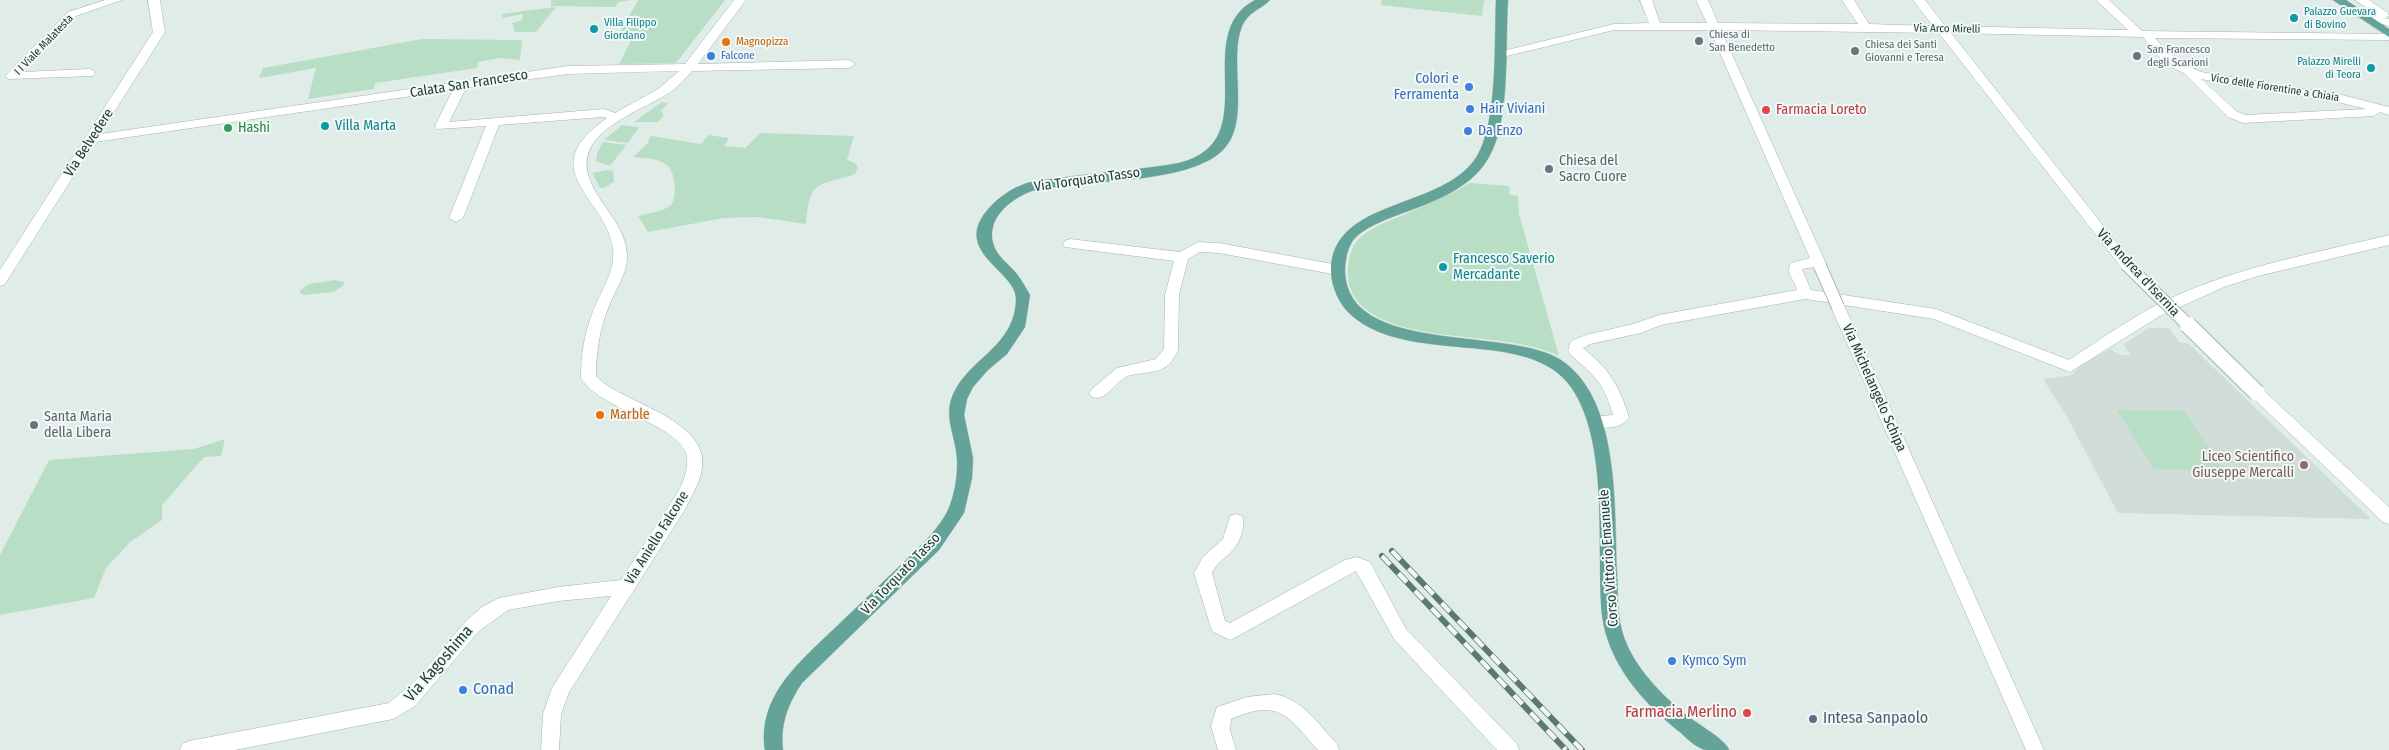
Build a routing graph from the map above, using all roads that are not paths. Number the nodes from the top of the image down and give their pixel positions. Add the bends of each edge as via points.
1 (116, 0) edge
2 (154, 0) edge
3 (740, 0) edge
4 (1264, 0) edge
5 (1502, 0) edge
6 (1646, 0) edge
7 (1702, 0) edge
8 (1848, 0) edge
9 (1919, 0) edge
10 (2102, 0) edge
11 (2339, 0) edge
12 (2361, 0) edge
13 (2371, 7) junction
14 (2356, 12) junction
15 (2389, 13) edge
16 (2389, 21) edge
17 (1714, 26) junction
18 (1656, 27) junction
19 (1866, 28) junction
20 (1941, 29) junction
21 (2142, 34) junction
22 (2389, 36) edge
23 (1507, 53) dead end
24 (849, 64) dead end
25 (688, 66) junction
26 (2186, 71) junction
27 (89, 73) dead end
28 (462, 85) junction
29 (2388, 111) edge
30 (617, 118) junction
31 (494, 121) junction
32 (92, 139) junction
33 (456, 218) dead end
34 (2389, 240) edge
35 (1070, 244) dead end
36 (1182, 257) junction
37 (1819, 264) junction
38 (1338, 270) junction
39 (0, 281) edge
40 (1805, 294) junction
41 (1097, 392) dead end
42 (1595, 421) junction
43 (2389, 517) edge
44 (1236, 521) dead end
45 (627, 587) junction
46 (189, 750) edge
47 (550, 750) edge
48 (774, 750) edge
49 (1227, 750) edge
50 (1330, 750) edge
51 (1510, 750) edge
52 (1725, 750) edge
53 (2035, 750) edge

1 - 27 street, I I Viale Malatesta via 72,14 12,76
2 - 32 street, Via Belvedere via 159,32
3 - 25 street, Via Aniello Falcone
4 - 48 main road, Via Torquato Tasso via 1245,11 1236,26 1227,135 1212,154 1177,168 1026,188 1006,199 989,217 986,246 1022,295 1020,323 1002,350 968,383 959,399 956,415 965,458 958,508 933,546 796,677 775,713
5 - 38 main road via 1492,135 1485,153 1471,172 1449,187 1371,221 1351,234 1340,256
6 - 18 street
7 - 17 street, Via Michelangelo Schipa
8 - 19 street
9 - 20 street, Via Andrea d'Isernia
10 - 21 street, Vico delle Fiorentine a Chiaia
11 - 14 main road
12 - 13 street
13 - 15 street
13 - 16 street
14 - 16 street
14 - 22 main road
17 - 18 street, Via Arco Mirelli
17 - 19 street, Via Arco Mirelli
17 - 37 street, Via Michelangelo Schipa
18 - 23 street, Via Arco Mirelli via 1607,28
19 - 20 street, Via Arco Mirelli
20 - 21 street, Via Arco Mirelli
20 - 43 street, Via Andrea d'Isernia, bridge via 2126,264
21 - 22 street, Via Arco Mirelli
21 - 26 street, Vico delle Fiorentine a Chiaia
24 - 25 street, Calata San Francesco
25 - 28 street, Calata San Francesco via 568,70
25 - 30 street, Via Aniello Falcone via 675,82
26 - 29 street, Vico delle Fiorentine a Chiaia via 2205,77 2342,99
26 - 29 street via 2232,114 2248,120
28 - 31 street via 441,126
28 - 32 street, Calata San Francesco
30 - 31 street via 604,113
30 - 45 street, Via Aniello Falcone via 588,139 581,152 581,174 614,232 620,249 620,262 598,314 591,341 589,378 604,392 674,429 687,440 694,452 691,482
31 - 33 street
32 - 39 street, Via Belvedere
34 - 40 street via 2255,272 2213,287 2155,312 2070,366 1936,314
35 - 36 street
36 - 38 street via 1198,247 1219,248
36 - 41 street via 1172,295 1170,350 1161,363 1122,372
37 - 40 street via 1796,266
37 - 53 street, Via Michelangelo Schipa, bridge
38 - 42 main road, Corso Vittorio Emanuele via 1342,294 1350,306 1394,332 1520,351 1557,364 1584,393
40 - 42 street via 1659,320 1578,343 1575,350 1610,383 1621,417 1617,421
42 - 52 main road, Corso Vittorio Emanuele via 1603,468 1611,610 1617,642 1638,676 1670,714 1686,729
44 - 51 street via 1231,542 1209,562 1203,574 1218,626 1230,632 1357,564 1364,567 1400,634
45 - 46 street, Via Kagoshima via 558,594 496,606 475,622 416,694 393,712
45 - 47 street, Via Aniello Falcone via 561,688 552,714
49 - 50 street via 1220,726 1222,714 1274,702 1290,708

